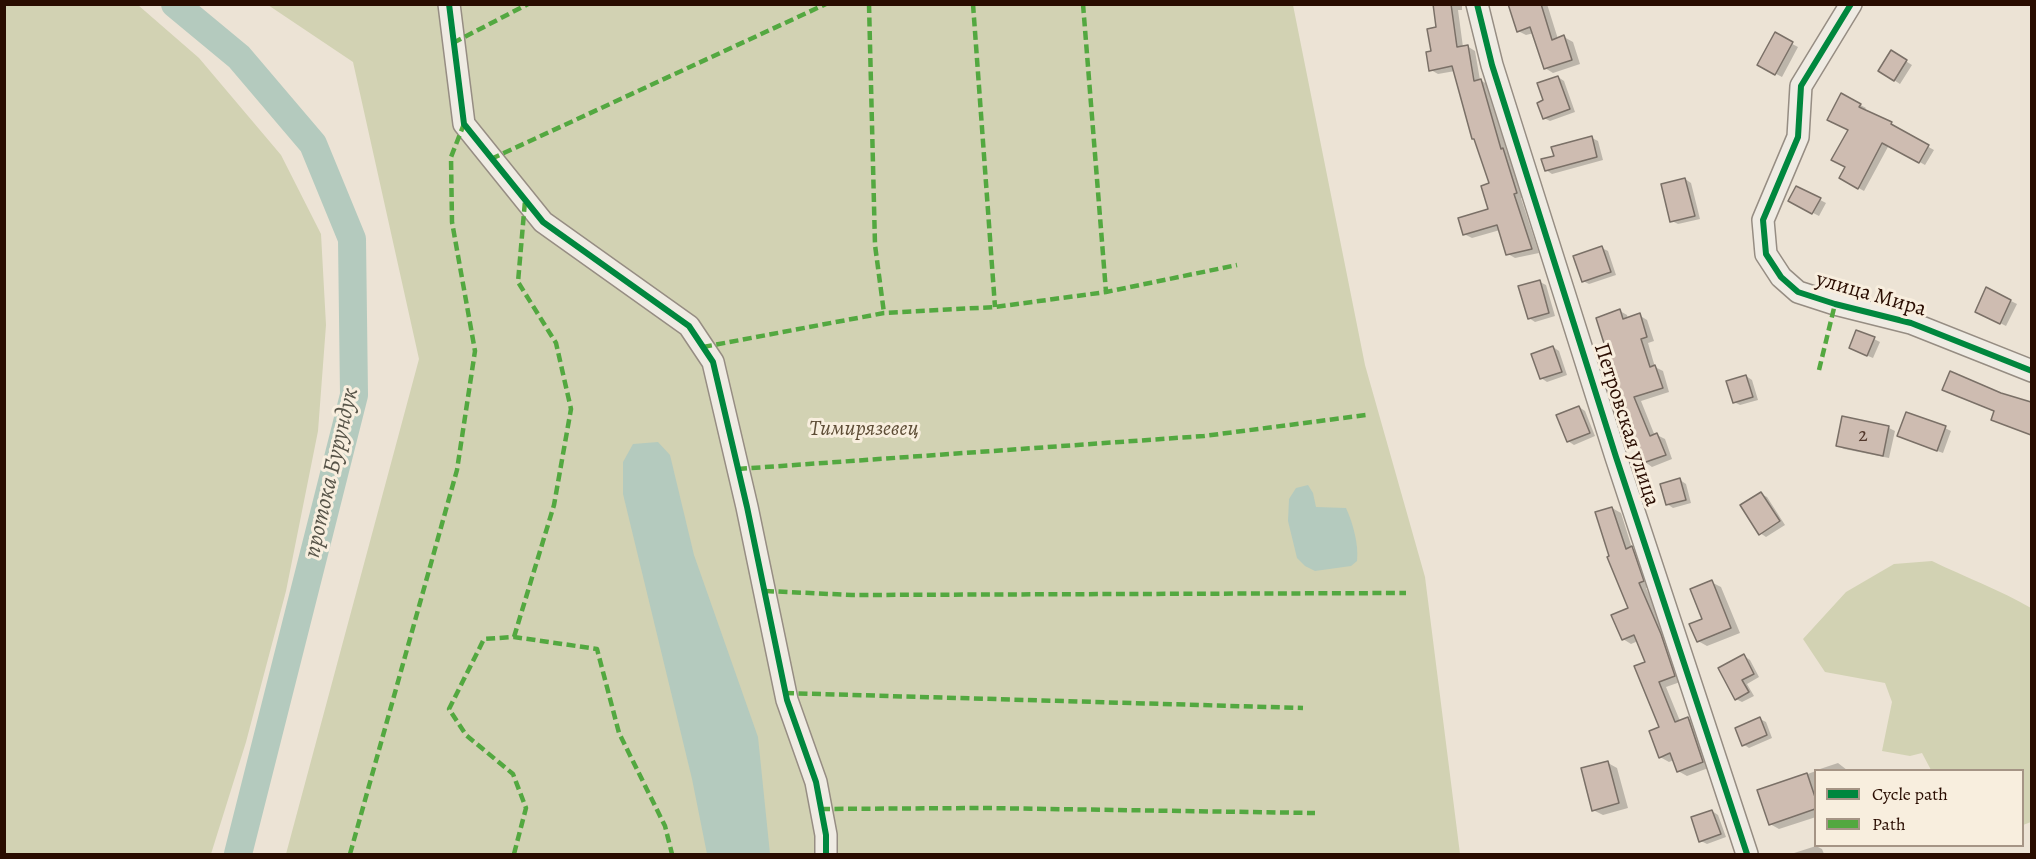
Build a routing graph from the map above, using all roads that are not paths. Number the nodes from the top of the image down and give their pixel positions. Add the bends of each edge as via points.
1 (449, 4) edge
2 (1477, 4) edge
3 (1851, 4) edge
4 (2031, 371) edge
5 (826, 855) edge
6 (1747, 855) edge

1 - 5 street via 464,124 543,222 689,326 713,362 787,700 816,782
2 - 6 street, Петровская улица via 1492,65
3 - 4 street, улица Мира via 1801,86 1798,137 1763,220 1766,254 1781,277 1798,292 1911,323

